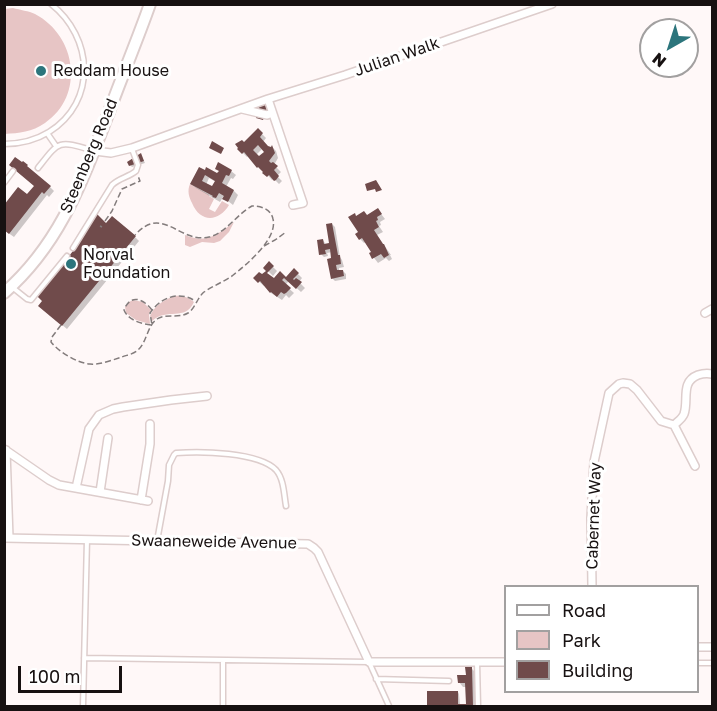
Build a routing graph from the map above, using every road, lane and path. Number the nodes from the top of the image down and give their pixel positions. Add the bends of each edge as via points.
1 (51, 4) edge
2 (150, 4) edge
3 (552, 4) edge
4 (268, 99) junction
5 (242, 109) junction
6 (272, 113) junction
7 (47, 133) junction
8 (4, 144) edge
9 (56, 146) junction
10 (132, 148) junction
11 (95, 151) junction
12 (38, 168) dead end
13 (13, 171) dead end
14 (140, 174) dead end
15 (4, 183) edge
16 (293, 205) dead end
17 (105, 221) dead end
18 (286, 232) dead end
19 (135, 235) dead end
20 (263, 246) junction
21 (73, 248) dead end
22 (67, 256) dead end
23 (8, 290) edge
24 (196, 302) junction
25 (712, 309) edge
26 (152, 310) junction
27 (705, 313) dead end
28 (61, 325) dead end
29 (152, 325) junction
30 (712, 374) edge
31 (207, 396) dead end
32 (150, 424) dead end
33 (674, 425) junction
34 (108, 438) dead end
35 (5, 449) edge
36 (695, 466) dead end
37 (76, 488) junction
38 (100, 492) junction
39 (286, 506) dead end
40 (7, 538) edge
41 (87, 539) junction
42 (158, 541) junction
43 (592, 585) edge
44 (84, 658) junction
45 (223, 660) junction
46 (369, 662) junction
47 (477, 662) junction
48 (504, 662) edge
49 (376, 679) junction
50 (449, 681) dead end
51 (83, 706) edge
52 (223, 706) edge
53 (389, 706) edge
54 (478, 706) edge

1 - 7 lane via 77,36 84,73 71,111
2 - 11 main road, Steenberg Road
3 - 4 street, Julian Walk
4 - 5 street, Julian Walk
4 - 6 street
5 - 6 street, Julian Walk
5 - 10 street, Julian Walk
6 - 16 street via 303,203
7 - 8 lane via 33,140
7 - 9 lane
9 - 11 lane via 64,143
9 - 12 lane
10 - 11 street, Julian Walk via 111,153
10 - 21 lane via 136,171 112,185
11 - 23 main road, Steenberg Road via 56,231 28,271
13 - 15 lane
14 - 17 path via 140,182 122,189
18 - 20 path
19 - 20 path via 149,224 162,223 191,237 209,237 248,208 257,206 270,212 274,220 273,231
20 - 24 path via 244,266
22 - 23 lane via 31,300
24 - 26 path via 176,295
24 - 29 path via 185,315 165,316
25 - 27 street
26 - 29 path
26 - 29 path via 137,299 131,300 124,310 131,319
28 - 29 path via 51,342 67,355 90,364 140,349
30 - 33 street via 705,373 690,381 685,392 685,411
31 - 37 street via 123,406 99,415 89,429
32 - 38 street via 145,500
33 - 36 street
33 - 43 street, Cabernet Way via 661,421 630,384 619,384 609,393 594,462
34 - 38 street
35 - 37 street via 53,483
35 - 40 street, Swaaneweide Avenue
37 - 38 street
39 - 42 lane via 281,477 267,463 224,454 176,453 169,465
40 - 41 street, Swaaneweide Avenue
41 - 42 street, Swaaneweide Avenue
41 - 44 lane
42 - 46 street, Swaaneweide Avenue via 311,545 318,552
44 - 45 lane
44 - 51 lane
45 - 46 lane
45 - 52 lane
46 - 47 street
46 - 49 lane, Swaaneweide Avenue
47 - 48 street
47 - 54 lane
49 - 50 lane
49 - 53 lane, Swaaneweide Avenue

